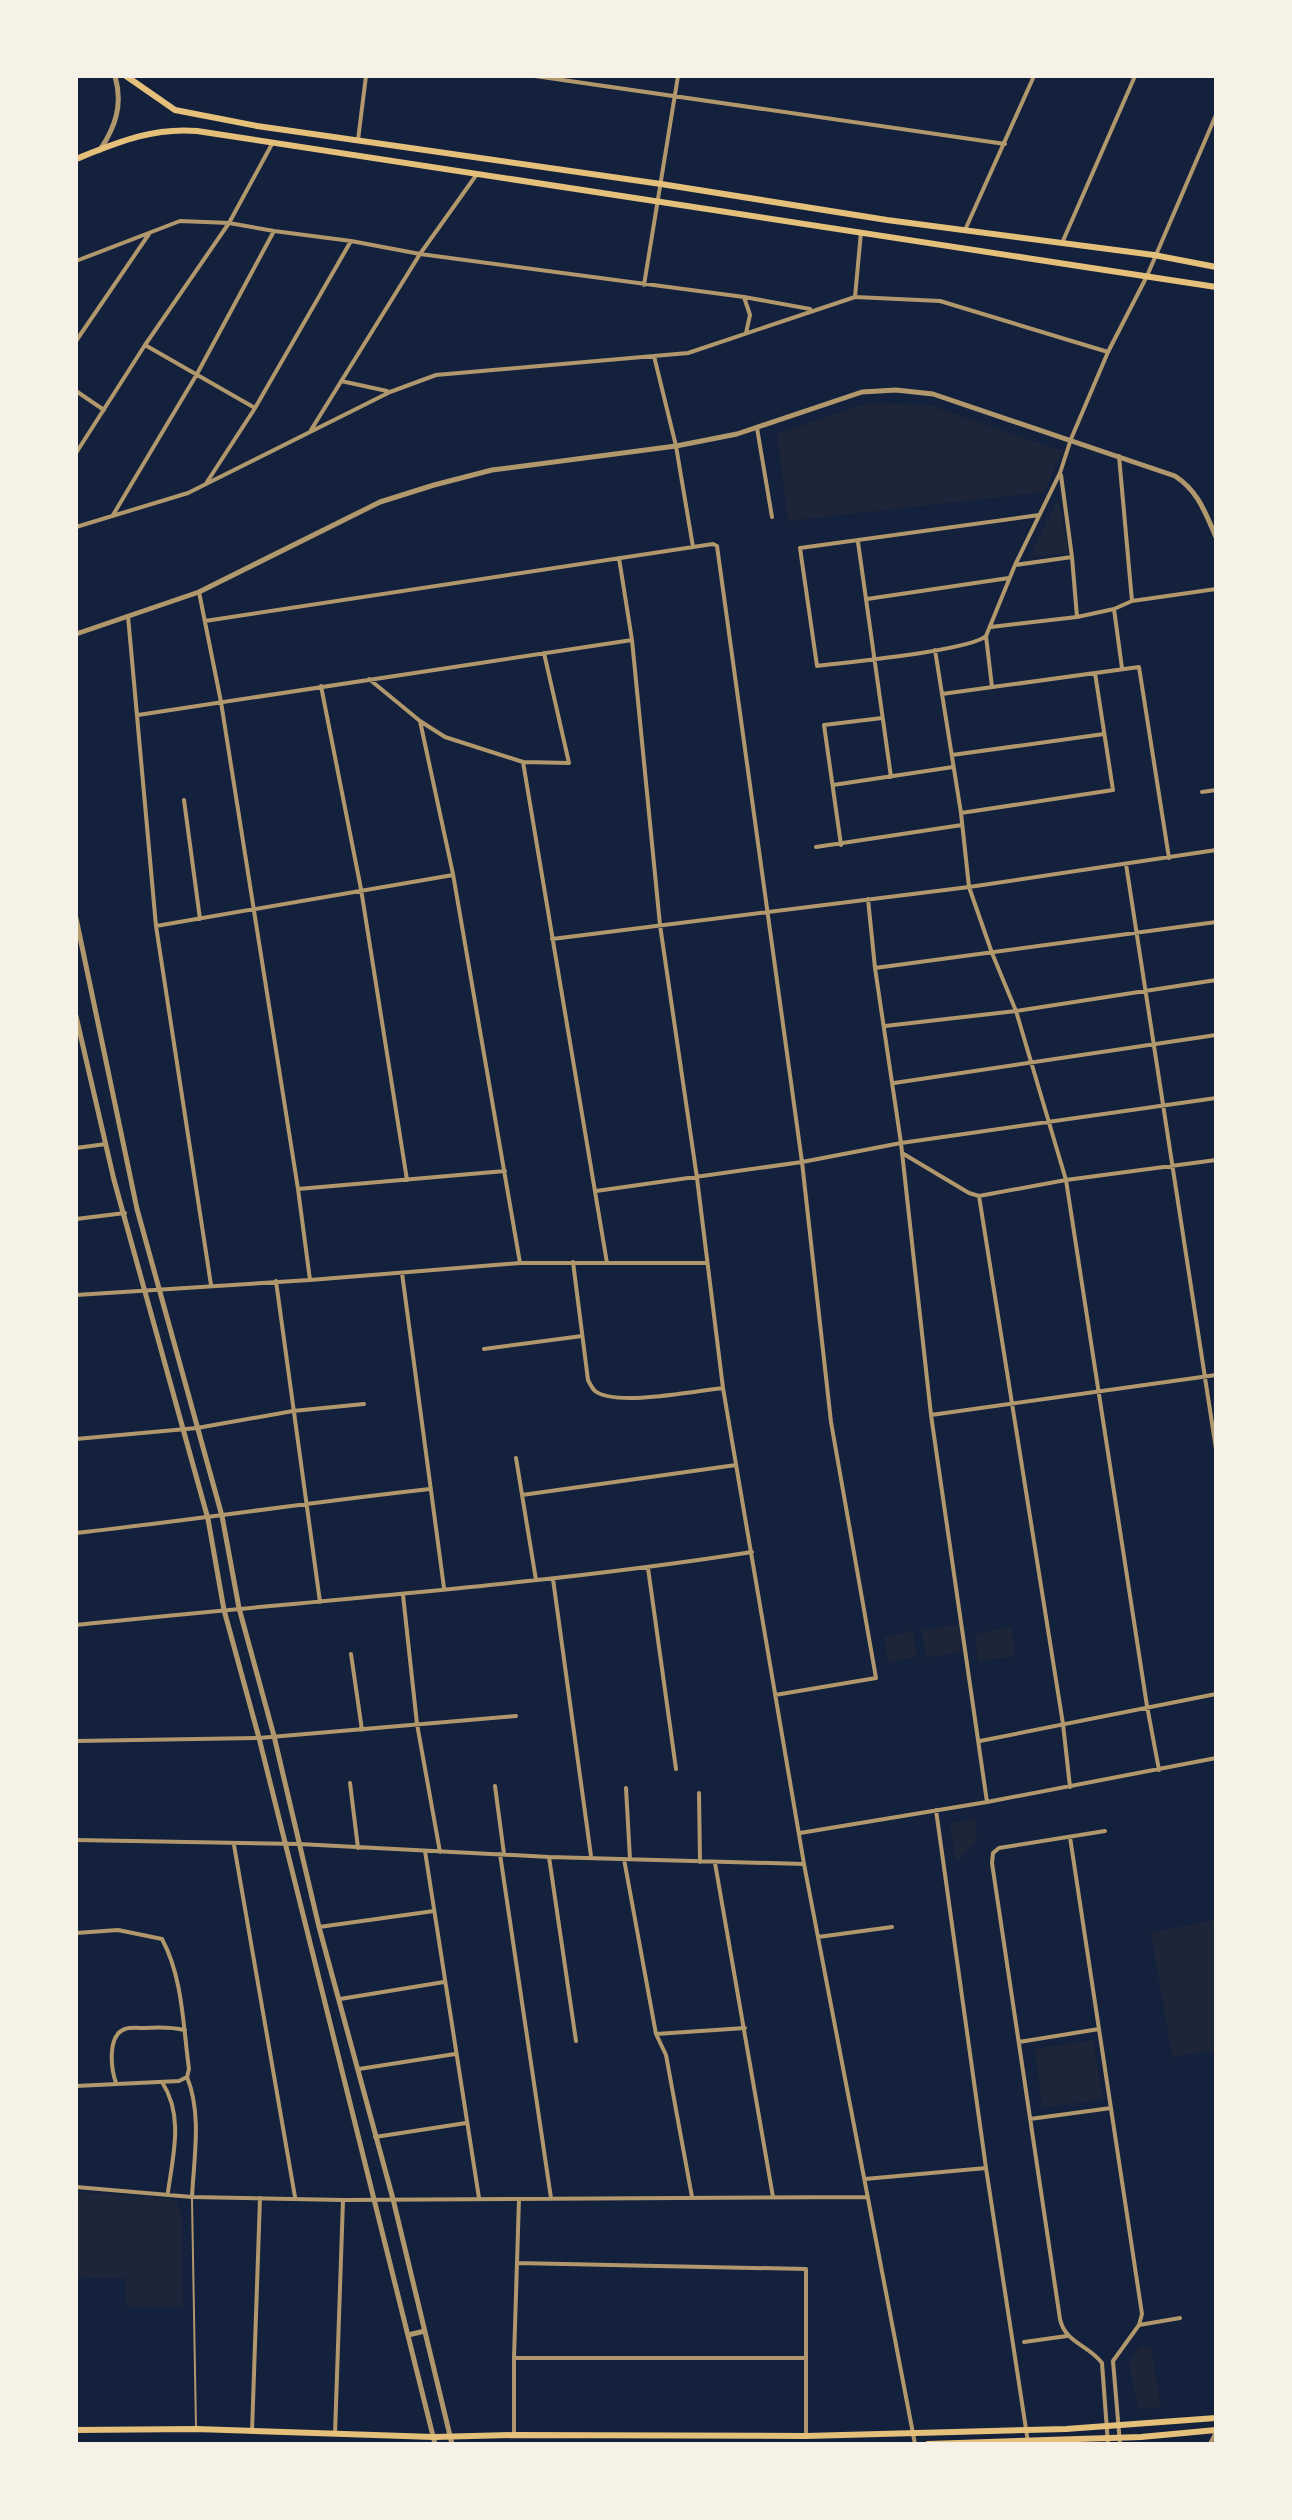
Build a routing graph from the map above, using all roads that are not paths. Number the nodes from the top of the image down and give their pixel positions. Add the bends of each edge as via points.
1 (115, 76) edge
2 (126, 76) edge
3 (366, 76) edge
4 (535, 76) edge
5 (678, 76) edge
6 (1034, 76) edge
7 (1135, 76) edge
8 (674, 97) junction
9 (1216, 115) edge
10 (358, 140) junction
11 (272, 144) junction
12 (1005, 144) junction
13 (100, 150) junction
14 (77, 157) edge
15 (477, 174) junction
16 (661, 184) junction
17 (658, 201) junction
18 (229, 223) junction
19 (965, 230) junction
20 (274, 231) junction
21 (151, 232) junction
22 (861, 232) junction
23 (351, 241) junction
24 (1062, 243) junction
25 (420, 254) junction
26 (1154, 255) junction
27 (76, 261) edge
28 (1216, 267) edge
29 (1147, 276) junction
30 (644, 285) junction
31 (1216, 287) edge
32 (744, 297) junction
33 (855, 297) junction
34 (812, 310) junction
35 (746, 334) junction
36 (76, 341) edge
37 (145, 345) junction
38 (1108, 352) junction
39 (654, 356) junction
40 (197, 374) junction
41 (340, 381) junction
42 (76, 391) edge
43 (390, 392) junction
44 (255, 408) junction
45 (104, 410) junction
46 (757, 428) junction
47 (309, 432) junction
48 (1071, 439) junction
49 (676, 446) junction
50 (76, 453) edge
51 (1119, 456) junction
52 (1060, 473) junction
53 (206, 484) junction
54 (1039, 515) junction
55 (113, 516) junction
56 (772, 517) dead end
57 (76, 527) edge
58 (1216, 537) edge
59 (858, 542) junction
60 (693, 547) junction
61 (1072, 557) junction
62 (619, 558) junction
63 (1015, 565) junction
64 (1009, 578) junction
65 (1216, 589) edge
66 (199, 592) junction
67 (867, 599) junction
68 (1132, 601) junction
69 (1114, 609) junction
70 (128, 616) junction
71 (1077, 617) junction
72 (205, 621) junction
73 (991, 627) junction
74 (76, 634) edge
75 (986, 636) junction
76 (632, 640) junction
77 (935, 650) junction
78 (544, 653) junction
79 (874, 659) junction
80 (1122, 668) junction
81 (1095, 673) junction
82 (369, 679) junction
83 (321, 686) junction
84 (992, 687) junction
85 (942, 694) junction
86 (221, 702) junction
87 (138, 715) junction
88 (882, 718) junction
89 (420, 721) junction
90 (1104, 734) junction
91 (952, 755) junction
92 (523, 762) junction
93 (953, 767) junction
94 (891, 777) junction
95 (832, 786) junction
96 (1216, 790) edge
97 (1202, 792) dead end
98 (184, 800) dead end
99 (961, 813) junction
100 (962, 825) junction
101 (841, 845) junction
102 (816, 847) dead end
103 (1216, 850) edge
104 (1169, 858) junction
105 (1126, 864) junction
106 (453, 874) junction
107 (969, 887) junction
108 (361, 889) junction
109 (868, 899) junction
110 (254, 911) junction
111 (769, 913) junction
112 (76, 918) edge
113 (200, 919) junction
114 (1216, 922) edge
115 (660, 925) junction
116 (156, 926) junction
117 (1137, 933) junction
118 (552, 939) junction
119 (992, 953) junction
120 (875, 968) junction
121 (1216, 980) edge
122 (1146, 992) junction
123 (1016, 1011) junction
124 (76, 1016) edge
125 (885, 1026) junction
126 (1216, 1035) edge
127 (1154, 1044) junction
128 (1033, 1061) junction
129 (893, 1083) junction
130 (1216, 1098) edge
131 (1163, 1106) junction
132 (1050, 1122) junction
133 (901, 1143) junction
134 (106, 1144) junction
135 (76, 1148) edge
136 (902, 1153) junction
137 (1216, 1160) edge
138 (802, 1162) junction
139 (1173, 1167) junction
140 (505, 1171) junction
141 (697, 1178) junction
142 (407, 1180) junction
143 (1066, 1180) junction
144 (298, 1189) junction
145 (596, 1191) junction
146 (979, 1196) junction
147 (125, 1213) junction
148 (76, 1219) edge
149 (573, 1262) junction
150 (520, 1263) junction
151 (607, 1263) junction
152 (707, 1263) junction
153 (402, 1273) junction
154 (310, 1280) junction
155 (276, 1281) junction
156 (211, 1285) junction
157 (159, 1289) junction
158 (144, 1290) junction
159 (76, 1295) edge
160 (582, 1336) junction
161 (484, 1349) dead end
162 (1216, 1375) edge
163 (1205, 1376) junction
164 (723, 1388) junction
165 (1100, 1391) junction
166 (364, 1404) dead end
167 (1012, 1404) junction
168 (293, 1411) junction
169 (931, 1415) junction
170 (197, 1428) junction
171 (182, 1430) junction
172 (76, 1439) edge
173 (1216, 1449) edge
174 (516, 1458) dead end
175 (736, 1465) junction
176 (430, 1489) junction
177 (522, 1495) junction
178 (306, 1503) junction
179 (222, 1516) junction
180 (208, 1519) junction
181 (76, 1533) edge
182 (752, 1552) junction
183 (648, 1568) junction
184 (553, 1579) junction
185 (536, 1580) junction
186 (445, 1589) junction
187 (403, 1595) junction
188 (320, 1602) junction
189 (239, 1608) junction
190 (224, 1610) junction
191 (76, 1625) edge
192 (351, 1654) dead end
193 (1216, 1694) edge
194 (775, 1695) junction
195 (1147, 1706) junction
196 (516, 1716) dead end
197 (417, 1724) junction
198 (1063, 1724) junction
199 (362, 1730) junction
200 (274, 1736) junction
201 (259, 1738) junction
202 (76, 1741) edge
203 (980, 1741) junction
204 (1216, 1758) edge
205 (676, 1769) dead end
206 (1159, 1770) junction
207 (350, 1783) dead end
208 (495, 1786) dead end
209 (1070, 1787) junction
210 (626, 1788) dead end
211 (699, 1793) dead end
212 (987, 1802) junction
213 (936, 1810) junction
214 (1105, 1831) dead end
215 (800, 1833) junction
216 (1070, 1837) junction
217 (76, 1840) edge
218 (284, 1844) junction
219 (299, 1844) junction
220 (234, 1845) junction
221 (358, 1848) junction
222 (425, 1851) junction
223 (440, 1852) junction
224 (502, 1854) junction
225 (591, 1856) junction
226 (549, 1857) junction
227 (627, 1859) junction
228 (700, 1862) junction
229 (715, 1863) junction
230 (804, 1864) junction
231 (434, 1911) junction
232 (319, 1927) junction
233 (892, 1927) dead end
234 (76, 1933) edge
235 (818, 1937) junction
236 (444, 1982) junction
237 (340, 1999) junction
238 (745, 2028) junction
239 (1099, 2029) junction
240 (185, 2030) junction
241 (656, 2034) junction
242 (576, 2041) dead end
243 (1019, 2042) junction
244 (455, 2054) junction
245 (359, 2069) junction
246 (187, 2077) junction
247 (162, 2082) junction
248 (116, 2083) junction
249 (76, 2086) edge
250 (1111, 2108) junction
251 (1030, 2119) junction
252 (466, 2123) junction
253 (375, 2137) junction
254 (986, 2168) junction
255 (865, 2179) junction
256 (76, 2187) edge
257 (168, 2193) junction
258 (192, 2197) junction
259 (260, 2197) junction
260 (773, 2197) junction
261 (868, 2197) junction
262 (295, 2198) junction
263 (373, 2198) junction
264 (479, 2198) junction
265 (551, 2198) junction
266 (693, 2198) junction
267 (393, 2199) junction
268 (519, 2199) junction
269 (343, 2200) junction
270 (517, 2263) junction
271 (1180, 2318) dead end
272 (1139, 2325) junction
273 (425, 2331) junction
274 (408, 2335) junction
275 (1067, 2336) junction
276 (1024, 2342) dead end
277 (514, 2358) junction
278 (806, 2358) junction
279 (1216, 2418) edge
280 (1118, 2426) junction
281 (1107, 2427) junction
282 (196, 2429) junction
283 (76, 2430) edge
284 (1027, 2430) junction
285 (1216, 2431) edge
286 (252, 2432) junction
287 (912, 2433) junction
288 (335, 2435) junction
289 (514, 2435) junction
290 (806, 2436) junction
291 (435, 2441) edge
292 (452, 2441) edge
293 (1108, 2441) edge
294 (1119, 2441) edge
295 (1028, 2442) junction
296 (915, 2444) edge
297 (928, 2444) edge
298 (1210, 2444) edge

1 - 13 street via 119,111
2 - 10 main road via 175,110
3 - 10 street
4 - 8 street
5 - 8 street
6 - 12 street
7 - 24 street
8 - 12 street
8 - 16 street
9 - 26 street
10 - 16 main road
11 - 13 main road via 175,129 136,135
11 - 15 main road
11 - 18 street
12 - 19 street
13 - 14 main road
15 - 17 main road
15 - 25 street
16 - 17 street
16 - 19 main road
17 - 22 main road
17 - 30 street
18 - 20 street
18 - 21 street via 180,221
18 - 37 street
19 - 24 main road
20 - 23 street
20 - 40 street
21 - 27 street
21 - 36 street
22 - 29 main road
22 - 33 street
23 - 25 street
23 - 44 street
24 - 26 main road
25 - 30 street
25 - 41 street
26 - 28 main road
26 - 29 street
29 - 31 main road
29 - 38 street
30 - 32 street
32 - 34 street
32 - 35 street via 750,315
33 - 34 street
33 - 38 street via 940,301
34 - 35 street
35 - 39 street via 699,351
37 - 40 street
37 - 45 street
38 - 48 street
39 - 43 street via 436,375
39 - 49 street
40 - 44 street
40 - 55 street
41 - 43 street
41 - 47 street
42 - 45 street
43 - 47 street
44 - 53 street
45 - 50 street
46 - 48 street via 862,392 896,390 933,394
46 - 49 street
46 - 56 street
47 - 53 street
48 - 51 street
48 - 52 street
49 - 60 street
49 - 66 street via 492,470 434,485 380,502
51 - 58 street via 1186,483 1199,498
51 - 68 street
52 - 54 street
52 - 61 street
53 - 55 street
54 - 59 street
54 - 63 street
55 - 57 street
59 - 67 street
59 - 79 street via 800,548 817,666
60 - 62 street
60 - 111 street via 715,544
61 - 63 street
61 - 71 street
62 - 72 street
62 - 76 street
63 - 64 street
64 - 67 street
64 - 73 street
65 - 68 street
66 - 70 street
66 - 72 street
67 - 79 street
68 - 69 street
69 - 71 street
69 - 80 street
70 - 74 street
70 - 87 street
71 - 73 street
72 - 86 street
73 - 75 street
75 - 77 street
75 - 84 street
76 - 78 street
76 - 115 street
77 - 79 street
77 - 85 street
78 - 82 street
78 - 92 street via 569,763
79 - 88 street
80 - 81 street
80 - 104 street via 1139,667
81 - 84 street
81 - 90 street
82 - 83 street
82 - 89 street
83 - 86 street
83 - 108 street
84 - 85 street
85 - 91 street
86 - 87 street
86 - 110 street
87 - 116 street
88 - 94 street
88 - 95 street via 824,725
89 - 92 street via 445,737
89 - 106 street
90 - 91 street
90 - 99 street via 1113,790
91 - 93 street
92 - 118 street
93 - 94 street
93 - 99 street
94 - 95 street
95 - 101 street
96 - 97 street
98 - 113 street
99 - 100 street
100 - 101 street
100 - 107 street
101 - 102 street
103 - 104 street
104 - 105 street
105 - 107 street
105 - 117 street
106 - 108 street
106 - 140 street
107 - 109 street
107 - 119 street
108 - 110 street
108 - 142 street
109 - 111 street
109 - 120 street
110 - 113 street
110 - 144 street
111 - 115 street
111 - 138 street
112 - 157 street via 137,1209
113 - 116 street
114 - 117 street
115 - 118 street
115 - 141 street
116 - 156 street
117 - 119 street
117 - 122 street
118 - 145 street
119 - 120 street
119 - 123 street
120 - 125 street
121 - 122 street
122 - 123 street
122 - 127 street
123 - 125 street
123 - 128 street
124 - 134 street
125 - 129 street
126 - 127 street
127 - 128 street
127 - 131 street
128 - 129 street
128 - 132 street
129 - 133 street
130 - 131 street
131 - 132 street
131 - 139 street
132 - 133 street
132 - 143 street
133 - 136 street
133 - 138 street
134 - 135 street
134 - 147 street
136 - 146 street
136 - 169 street
137 - 139 street
138 - 141 street
138 - 194 street via 831,1422 876,1678
139 - 143 street
139 - 163 street
140 - 142 street
140 - 150 street
141 - 145 street
141 - 152 street
142 - 144 street
143 - 146 street
143 - 165 street
144 - 154 street
145 - 151 street
146 - 167 street
147 - 148 street
147 - 158 street
149 - 150 street
149 - 151 street
149 - 160 street
150 - 153 street
151 - 152 street
152 - 164 street
153 - 154 street
153 - 176 street
154 - 155 street
155 - 156 street
155 - 168 street
156 - 157 street
157 - 158 street
157 - 170 street
158 - 159 street
158 - 171 street
160 - 161 street
160 - 164 street via 588,1380 596,1391 637,1398
162 - 163 street
163 - 165 street
163 - 173 street
164 - 175 street
165 - 167 street
165 - 195 street
166 - 168 street
167 - 169 street
167 - 198 street
168 - 170 street
168 - 178 street
169 - 203 street
170 - 171 street
170 - 179 street
171 - 172 street
171 - 180 street
174 - 177 street
175 - 177 street
175 - 182 street
176 - 178 street
176 - 186 street
177 - 185 street
178 - 179 street
178 - 188 street
179 - 180 street
179 - 189 street
180 - 181 street
180 - 190 street
182 - 183 street
182 - 194 street
183 - 184 street
183 - 205 street
184 - 185 street
184 - 225 street
185 - 186 street
186 - 187 street
187 - 188 street
187 - 197 street
188 - 189 street
189 - 190 street
189 - 200 street
190 - 191 street
190 - 201 street
192 - 199 street
193 - 195 street
194 - 215 street
195 - 198 street
195 - 206 street
196 - 197 street
197 - 199 street
197 - 223 street
198 - 203 street
198 - 209 street
199 - 200 street
200 - 201 street
200 - 219 street
201 - 202 street
201 - 218 street
203 - 212 street
204 - 206 street
206 - 209 street
207 - 221 street
208 - 224 street
209 - 212 street
210 - 227 street
211 - 228 street
212 - 213 street
213 - 215 street
213 - 254 street
214 - 216 street
215 - 230 street
216 - 239 street
216 - 243 street via 993,1853
217 - 220 street
218 - 219 street
218 - 220 street
218 - 263 street
219 - 221 street
219 - 232 street
220 - 262 street
221 - 222 street
222 - 223 street
222 - 231 street
223 - 224 street
224 - 226 street
224 - 265 street
225 - 226 street
225 - 227 street
226 - 242 street
227 - 228 street
227 - 241 street
228 - 229 street
229 - 230 street
229 - 238 street
230 - 235 street
231 - 232 street
231 - 236 street
232 - 237 street
233 - 235 street
234 - 240 street via 118,1930 162,1939 171,1956
235 - 255 street
236 - 237 street
236 - 244 street
237 - 245 street
238 - 241 street
238 - 260 street
239 - 243 street
239 - 250 street
240 - 246 street
240 - 248 street via 126,2029 118,2034 112,2070
241 - 266 street via 666,2055
243 - 251 street
244 - 245 street
244 - 252 street
245 - 253 street
246 - 247 street
246 - 258 street via 195,2096
247 - 248 street
247 - 257 street via 176,2122
248 - 249 street
250 - 251 street
250 - 272 street via 1142,2314
251 - 275 street via 1060,2319
252 - 253 street
252 - 264 street
253 - 267 street
254 - 255 street
254 - 284 street
255 - 261 street
256 - 257 street
257 - 258 street
258 - 259 street
258 - 282 lane
259 - 262 street
259 - 286 street
260 - 261 street
260 - 266 street
261 - 287 street
262 - 269 street
263 - 267 street
263 - 269 street
263 - 274 street
264 - 267 street
264 - 268 street
265 - 266 street
265 - 268 street
267 - 273 street
268 - 270 street
269 - 288 street
270 - 277 street
270 - 278 street via 807,2270
271 - 272 street
272 - 280 street via 1113,2361
273 - 274 street
273 - 292 street
274 - 291 street
275 - 276 street
275 - 281 street via 1102,2363
277 - 278 street
277 - 289 street
278 - 290 street
279 - 280 main road
280 - 281 main road
280 - 294 street
281 - 284 main road
281 - 293 street
282 - 283 main road
282 - 286 main road
284 - 287 main road
284 - 295 street
285 - 294 main road
285 - 298 street
286 - 288 main road
287 - 290 main road
287 - 296 street
288 - 291 main road
289 - 290 main road
289 - 292 main road
291 - 292 main road
293 - 294 main road
293 - 295 main road
295 - 297 main road

